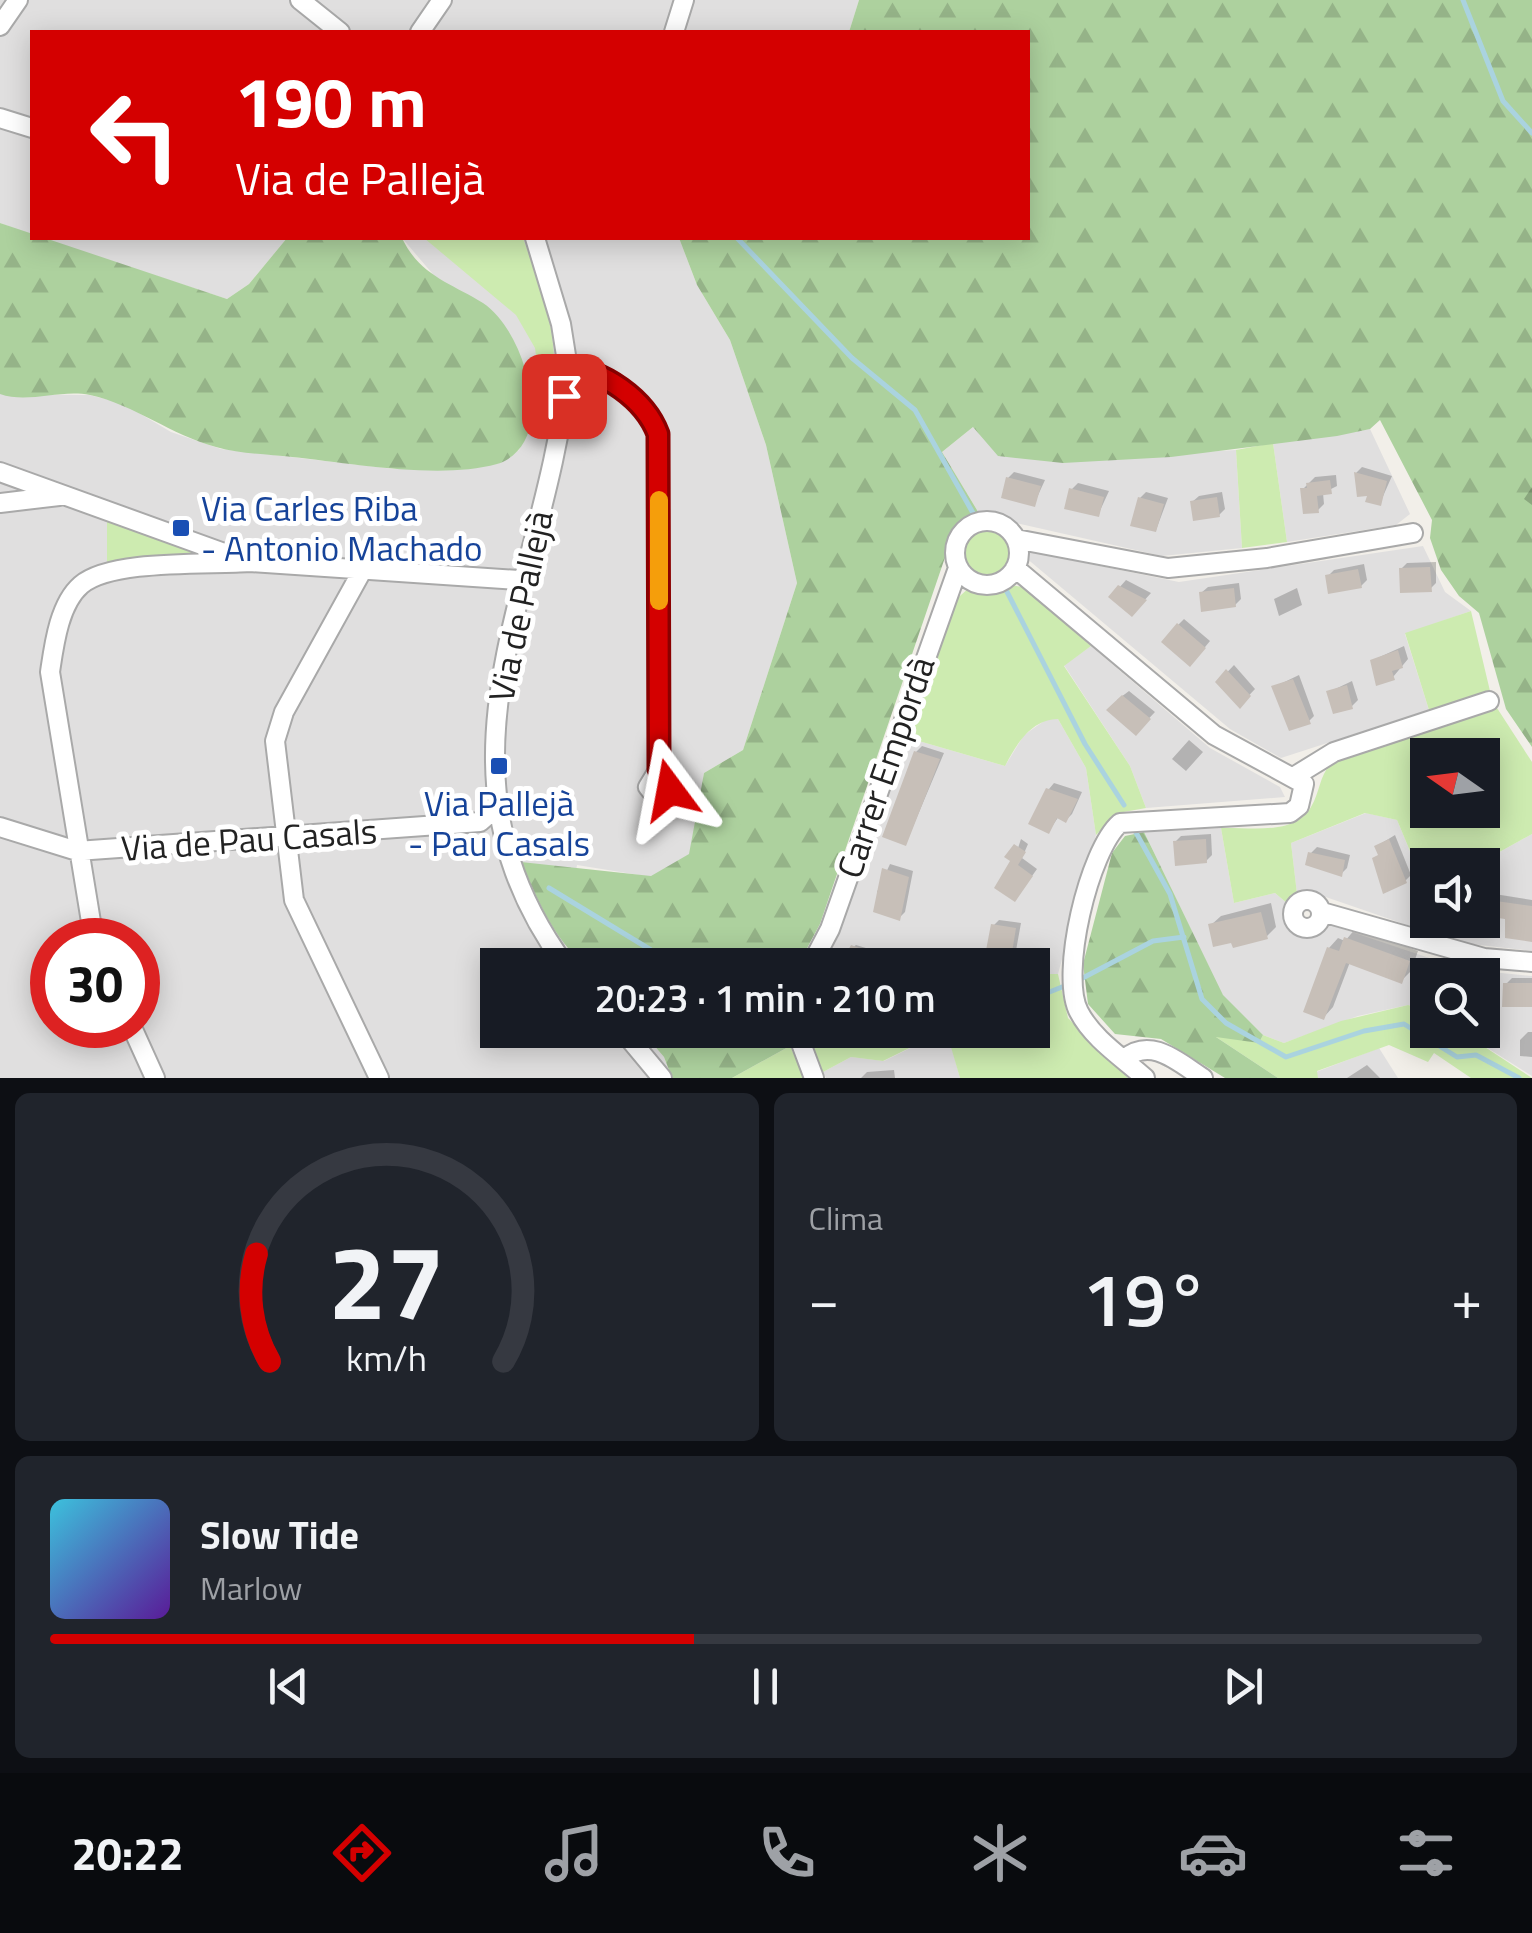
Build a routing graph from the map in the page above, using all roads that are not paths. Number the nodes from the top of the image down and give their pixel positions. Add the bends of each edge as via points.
1 (18, 0) edge
2 (300, 0) edge
3 (442, 0) edge
4 (684, 0) edge
5 (0, 26) edge
6 (338, 30) edge
7 (421, 30) edge
8 (675, 30) edge
9 (0, 118) edge
10 (30, 127) edge
11 (537, 240) edge
12 (568, 368) junction
13 (0, 472) edge
14 (66, 496) junction
15 (0, 503) edge
16 (1413, 533) dead end
17 (1016, 540) junction
18 (249, 562) junction
19 (958, 568) junction
20 (1016, 568) junction
21 (362, 571) junction
22 (520, 580) junction
23 (1489, 700) dead end
24 (659, 769) dead end
25 (1295, 776) junction
26 (496, 808) junction
27 (0, 827) edge
28 (286, 839) junction
29 (77, 851) junction
30 (1322, 912) dead end
31 (90, 918) edge
32 (555, 948) edge
33 (820, 948) edge
34 (1532, 962) edge
35 (141, 1048) edge
36 (637, 1048) edge
37 (803, 1048) edge
38 (1124, 1058) junction
39 (155, 1078) edge
40 (379, 1078) edge
41 (662, 1078) edge
42 (814, 1078) edge
43 (1145, 1078) edge
44 (1203, 1078) edge

1 - 5 street
2 - 6 street
3 - 7 street
4 - 8 street
9 - 10 street
11 - 12 street, Via de Pallejà
12 - 22 street, Via de Pallejà
12 - 24 street via 600,374 644,409 658,434
13 - 14 street
14 - 15 street
14 - 18 street
16 - 17 street via 1168,568
17 - 19 street via 996,522 972,524 956,542
17 - 20 street
18 - 21 street
18 - 29 street via 114,570 80,585 57,629 50,672
19 - 20 street via 976,584 990,585
19 - 33 street, Carrer Empordà
20 - 25 street via 1214,735
21 - 22 street
21 - 28 street via 284,712 275,741
22 - 26 street, Via de Pallejà via 496,727
23 - 25 street via 1334,752
25 - 38 street via 1304,784 1299,806 1290,813 1120,823 1102,844 1070,977 1079,1013
26 - 28 street, Via de Pau Casals via 480,822
26 - 32 street, Via de Pallejà via 522,891
27 - 29 street, Via de Pau Casals
28 - 29 street, Via de Pau Casals
28 - 40 street via 294,900
29 - 31 street
30 - 34 street via 1484,958
35 - 39 street
36 - 41 street
37 - 42 street
38 - 43 street
38 - 44 street via 1154,1048

